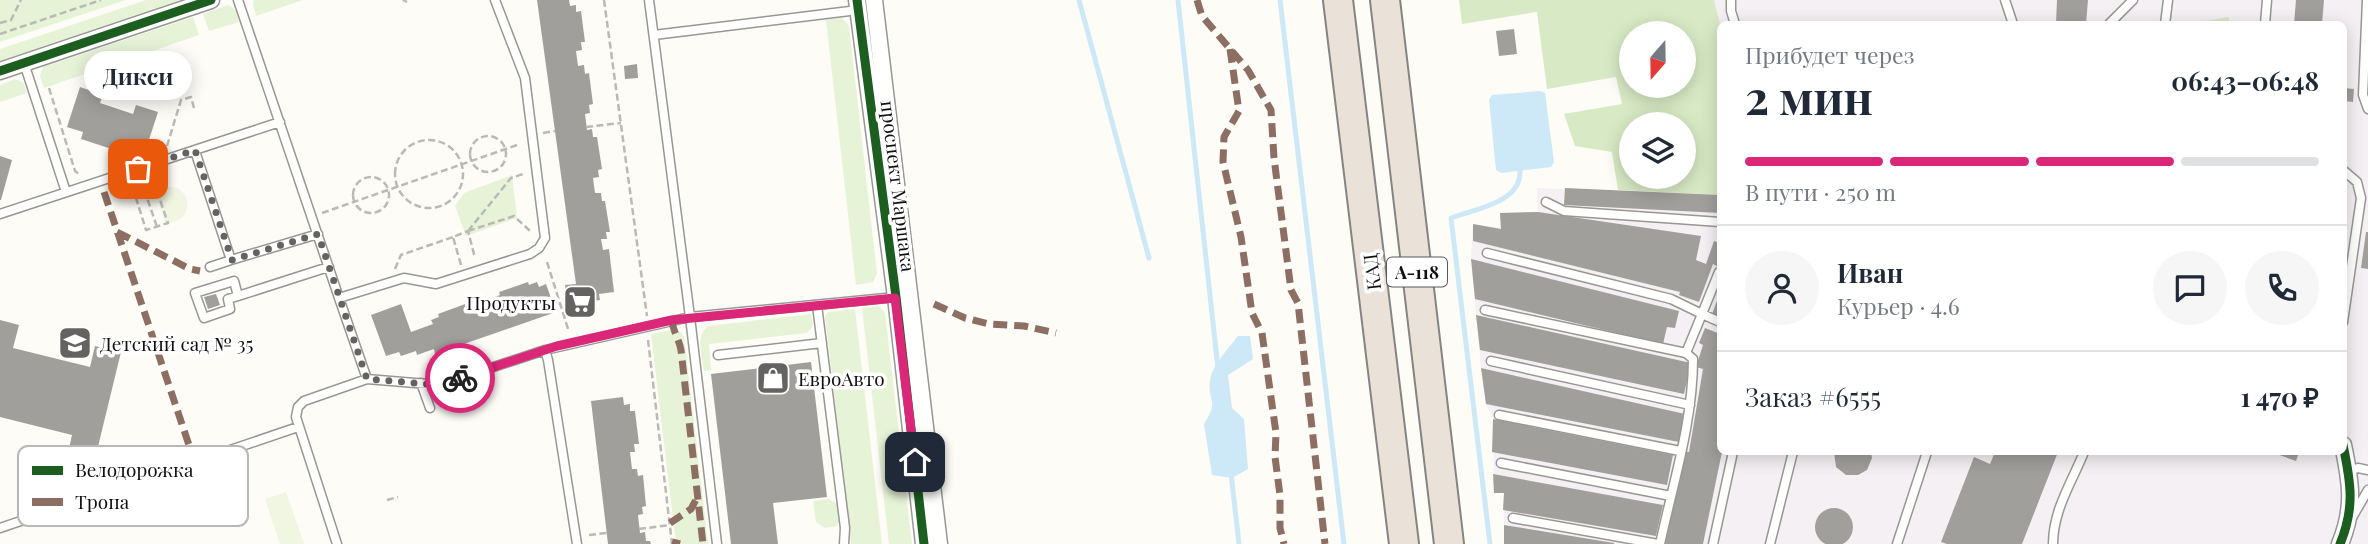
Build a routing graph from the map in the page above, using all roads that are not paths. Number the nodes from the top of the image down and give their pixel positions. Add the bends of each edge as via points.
1 (211, 0) edge
2 (238, 0) edge
3 (495, 0) edge
4 (649, 0) edge
5 (874, 0) edge
6 (1338, 0) edge
7 (1385, 0) edge
8 (1731, 0) edge
9 (2006, 0) edge
10 (2133, 0) edge
11 (2168, 0) edge
12 (2267, 0) edge
13 (2367, 0) edge
14 (858, 5) edge
15 (1734, 21) edge
16 (2012, 21) edge
17 (2112, 21) edge
18 (2165, 21) edge
19 (2264, 21) edge
20 (2367, 30) edge
21 (654, 35) junction
22 (24, 63) junction
23 (0, 71) edge
24 (2368, 109) edge
25 (280, 122) junction
26 (195, 150) junction
27 (2347, 173) edge
28 (66, 192) junction
29 (1546, 201) dead end
30 (0, 214) edge
31 (1717, 222) edge
32 (318, 234) junction
33 (1487, 253) dead end
34 (232, 260) junction
35 (210, 267) dead end
36 (329, 267) junction
37 (1717, 275) edge
38 (2347, 294) edge
39 (238, 296) junction
40 (340, 298) junction
41 (895, 298) junction
42 (817, 305) junction
43 (1485, 310) dead end
44 (1702, 314) junction
45 (691, 317) junction
46 (1717, 321) edge
47 (822, 343) junction
48 (545, 350) junction
49 (1685, 353) junction
50 (718, 355) dead end
51 (1491, 361) dead end
52 (367, 379) junction
53 (421, 383) junction
54 (1689, 405) junction
55 (430, 408) dead end
56 (1499, 415) dead end
57 (298, 427) junction
58 (242, 446) edge
59 (1680, 451) junction
60 (1732, 455) edge
61 (1792, 455) edge
62 (1926, 455) edge
63 (2083, 455) edge
64 (2345, 455) edge
65 (1501, 463) dead end
66 (2368, 470) edge
67 (2349, 471) junction
68 (2368, 490) edge
69 (1671, 495) junction
70 (1513, 519) dead end
71 (2350, 521) junction
72 (18, 522) edge
73 (0, 528) edge
74 (337, 544) edge
75 (577, 544) edge
76 (717, 544) edge
77 (844, 544) edge
78 (924, 544) edge
79 (939, 544) edge
80 (1404, 544) edge
81 (1449, 544) edge
82 (1659, 544) edge
83 (1713, 544) edge
84 (1770, 544) edge
85 (1896, 544) edge
86 (2053, 544) edge
87 (2340, 544) edge

1 - 22 street
2 - 25 lane
3 - 40 lane via 525,78 545,238 530,254 436,284 404,278
4 - 21 lane
5 - 79 street, проспект Маршака
6 - 80 highway, КАД / А-118
7 - 81 highway, А-118
8 - 15 lane
9 - 16 lane
10 - 17 lane
11 - 18 lane
12 - 19 lane
13 - 20 lane
14 - 21 lane
14 - 41 street, проспект Маршака
20 - 24 lane via 2363,95
21 - 45 lane
22 - 23 street
22 - 28 lane
25 - 26 lane
25 - 32 lane
26 - 28 lane
26 - 34 lane
27 - 38 lane via 2357,182 2361,198
28 - 30 lane
29 - 31 lane via 1564,211
32 - 34 lane
32 - 36 lane
33 - 44 lane via 1671,299
34 - 35 lane
36 - 39 lane
36 - 40 lane
37 - 44 lane
39 - 39 lane via 234,281 195,293 204,318 230,309 228,299
40 - 52 lane
41 - 42 lane
41 - 78 street, проспект Маршака
42 - 45 lane
42 - 47 lane
43 - 49 lane
44 - 46 lane
44 - 49 lane
45 - 48 lane
45 - 76 lane
47 - 50 lane
47 - 77 lane
48 - 53 lane via 439,385
48 - 75 lane
49 - 54 lane via 1693,359
51 - 54 lane
52 - 53 lane
52 - 57 lane via 304,401 298,407
53 - 55 lane
54 - 59 lane
56 - 59 lane
57 - 58 lane
57 - 74 lane
59 - 69 lane
60 - 83 lane
61 - 84 lane
62 - 85 lane
63 - 86 lane via 2053,528
64 - 67 street
65 - 69 lane
66 - 67 lane
67 - 71 street
68 - 71 lane
69 - 82 lane
70 - 82 lane
71 - 87 street
72 - 73 lane

